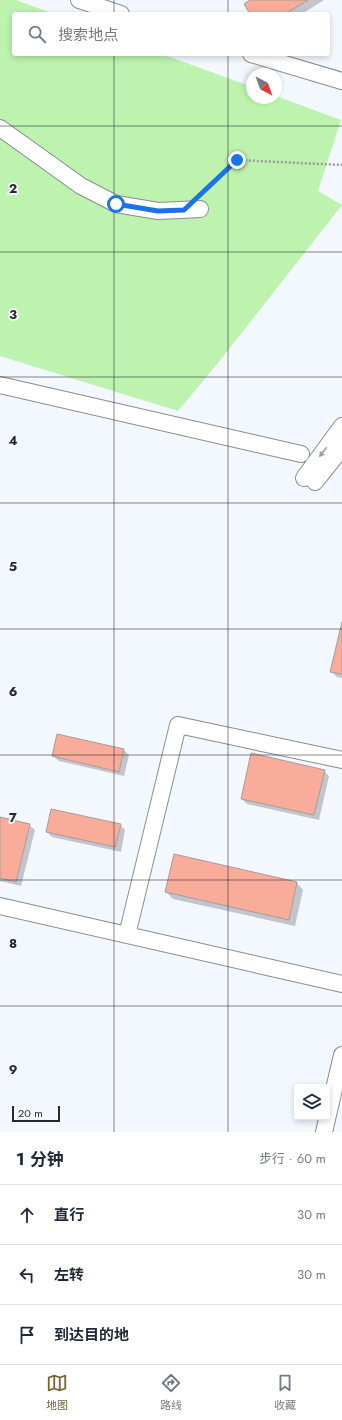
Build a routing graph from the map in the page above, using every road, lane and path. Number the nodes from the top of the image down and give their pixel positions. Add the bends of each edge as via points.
1 (79, 0) edge
2 (114, 12) edge
3 (257, 56) edge
4 (342, 81) edge
5 (0, 128) edge
6 (342, 165) edge
7 (200, 209) dead end
8 (184, 210) junction
9 (0, 385) edge
10 (342, 426) edge
11 (342, 448) edge
12 (301, 454) dead end
13 (342, 760) edge
14 (0, 906) edge
15 (127, 935) junction
16 (342, 984) edge
17 (342, 1055) edge
18 (324, 1132) edge

1 - 2 street
3 - 4 street
5 - 8 street via 82,186 116,204 158,211
6 - 8 path via 237,160
7 - 8 street
9 - 12 street
10 -> 11 street via 310,480
13 - 15 street via 178,725
14 - 15 street
15 - 16 street
17 - 18 street

